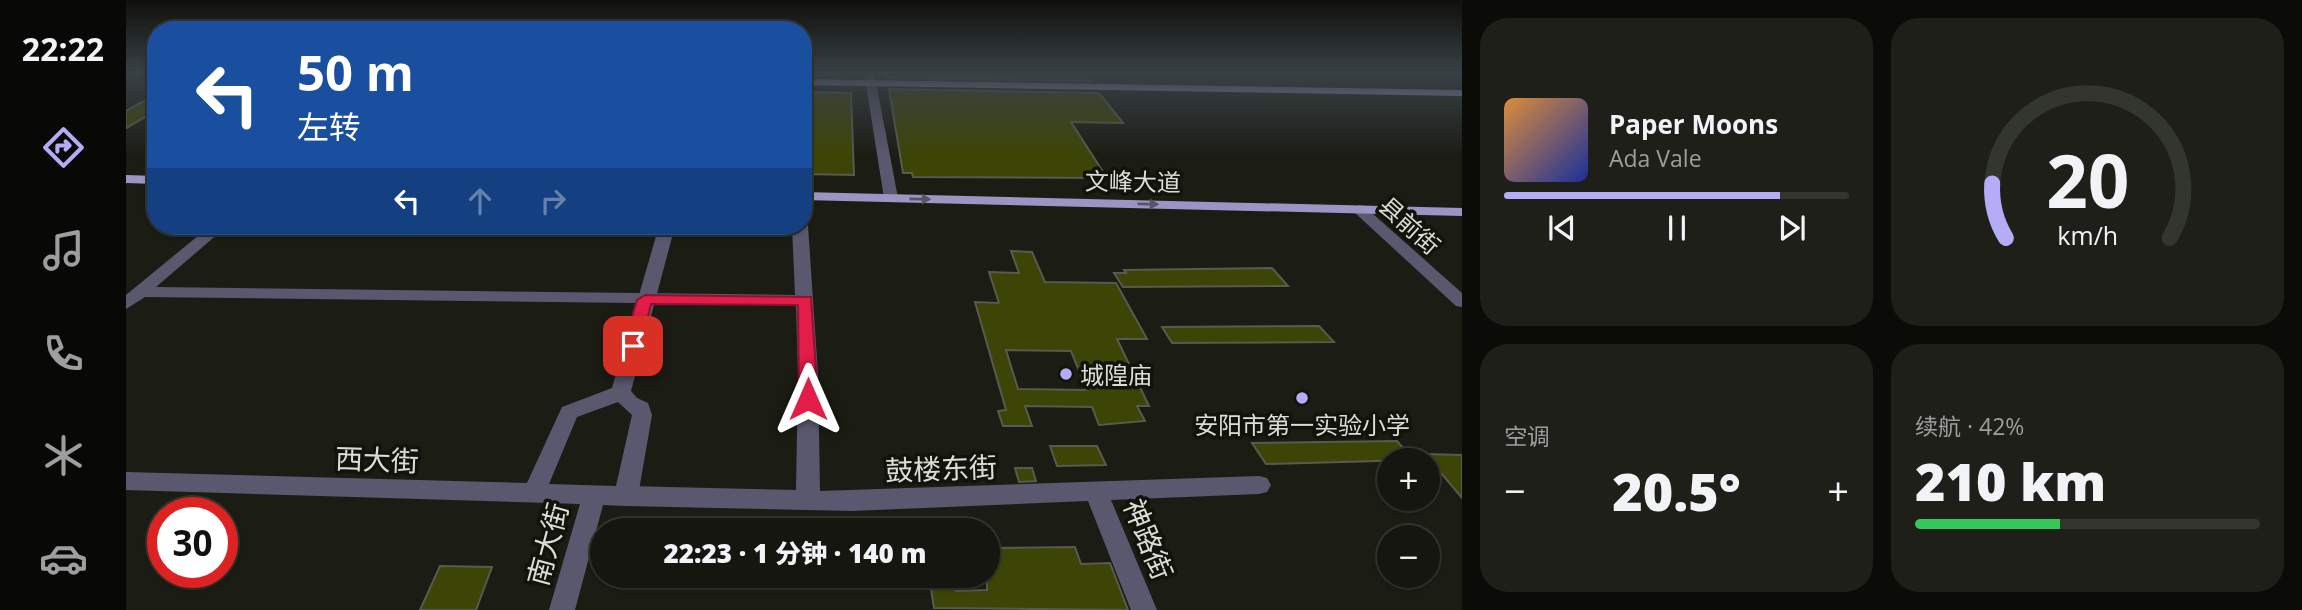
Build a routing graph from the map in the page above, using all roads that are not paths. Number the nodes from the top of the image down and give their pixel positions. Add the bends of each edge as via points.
1 (874, 100) edge
2 (126, 179) edge
3 (147, 180) edge
4 (812, 196) edge
5 (891, 198) junction
6 (1359, 209) junction
7 (1462, 212) edge
8 (208, 235) edge
9 (664, 235) edge
10 (801, 235) edge
11 (140, 292) junction
12 (645, 300) junction
13 (805, 300) junction
14 (1462, 302) edge
15 (126, 304) edge
16 (621, 392) junction
17 (126, 481) edge
18 (1259, 485) dead end
19 (1096, 492) junction
20 (534, 494) junction
21 (594, 495) junction
22 (626, 496) junction
23 (808, 500) junction
24 (562, 610) edge
25 (1144, 610) edge

1 - 5 street
2 - 3 main road
4 - 5 main road, 文峰大道
5 -> 6 main road, 文峰大道
6 - 7 main road, 文峰大道
6 - 14 street, 县前街
8 - 11 street
9 - 12 street
10 - 13 street
11 - 12 street
11 - 15 street
12 - 13 street
12 - 16 street
13 - 23 street
16 - 20 street, 南大街 via 569,412
16 - 22 street via 641,408 642,415
17 - 20 street, 西大街
18 - 19 street, 鼓楼东街
19 - 23 street, 鼓楼东街
19 - 25 street, 神路街
20 - 21 street, 西大街
21 - 22 street, 西大街
21 - 24 street, 南大街
22 - 23 street, 鼓楼东街

